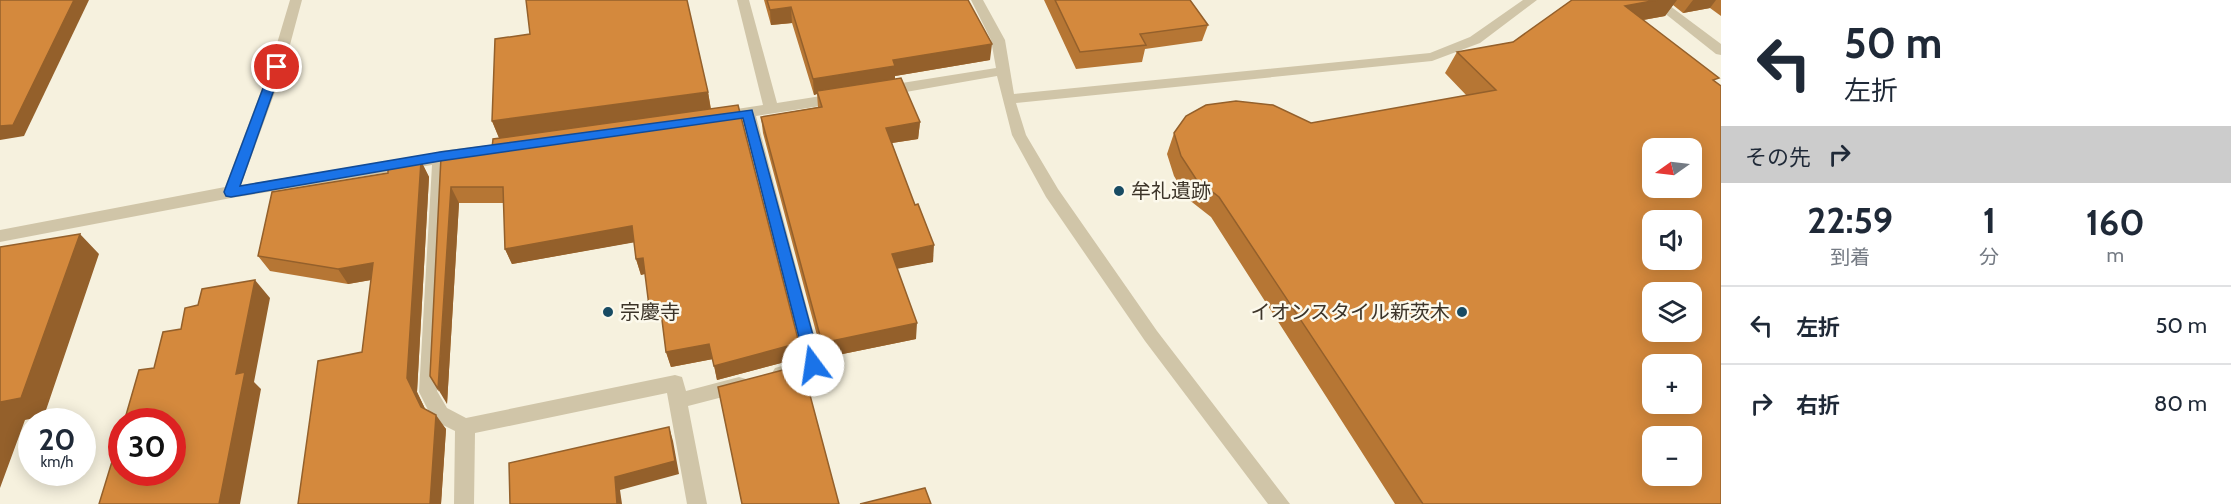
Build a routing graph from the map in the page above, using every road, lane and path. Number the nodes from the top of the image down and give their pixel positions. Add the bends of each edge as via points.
1 (296, 0) edge
2 (743, 0) edge
3 (977, 0) edge
4 (1531, 0) edge
5 (1654, 0) edge
6 (1721, 51) edge
7 (1003, 71) junction
8 (1008, 99) junction
9 (771, 109) junction
10 (748, 113) junction
11 (700, 120) edge
12 (500, 148) edge
13 (440, 156) junction
14 (231, 192) junction
15 (0, 236) edge
16 (678, 401) junction
17 (465, 427) junction
18 (464, 504) edge
19 (697, 504) edge
20 (1280, 504) edge

1 - 14 street via 277,67
2 - 9 street
3 - 7 street via 998,40
4 - 8 street via 1475,40 1432,57
5 - 6 street
7 - 8 street
7 - 9 street
8 - 20 street via 1019,135 1052,193 1151,336
9 - 10 street
10 - 11 street
10 - 16 street via 813,365
12 - 13 street
13 - 14 street
13 - 17 street via 428,392 440,414
14 - 15 street
16 - 17 street via 675,383
16 - 19 street
17 - 18 street

